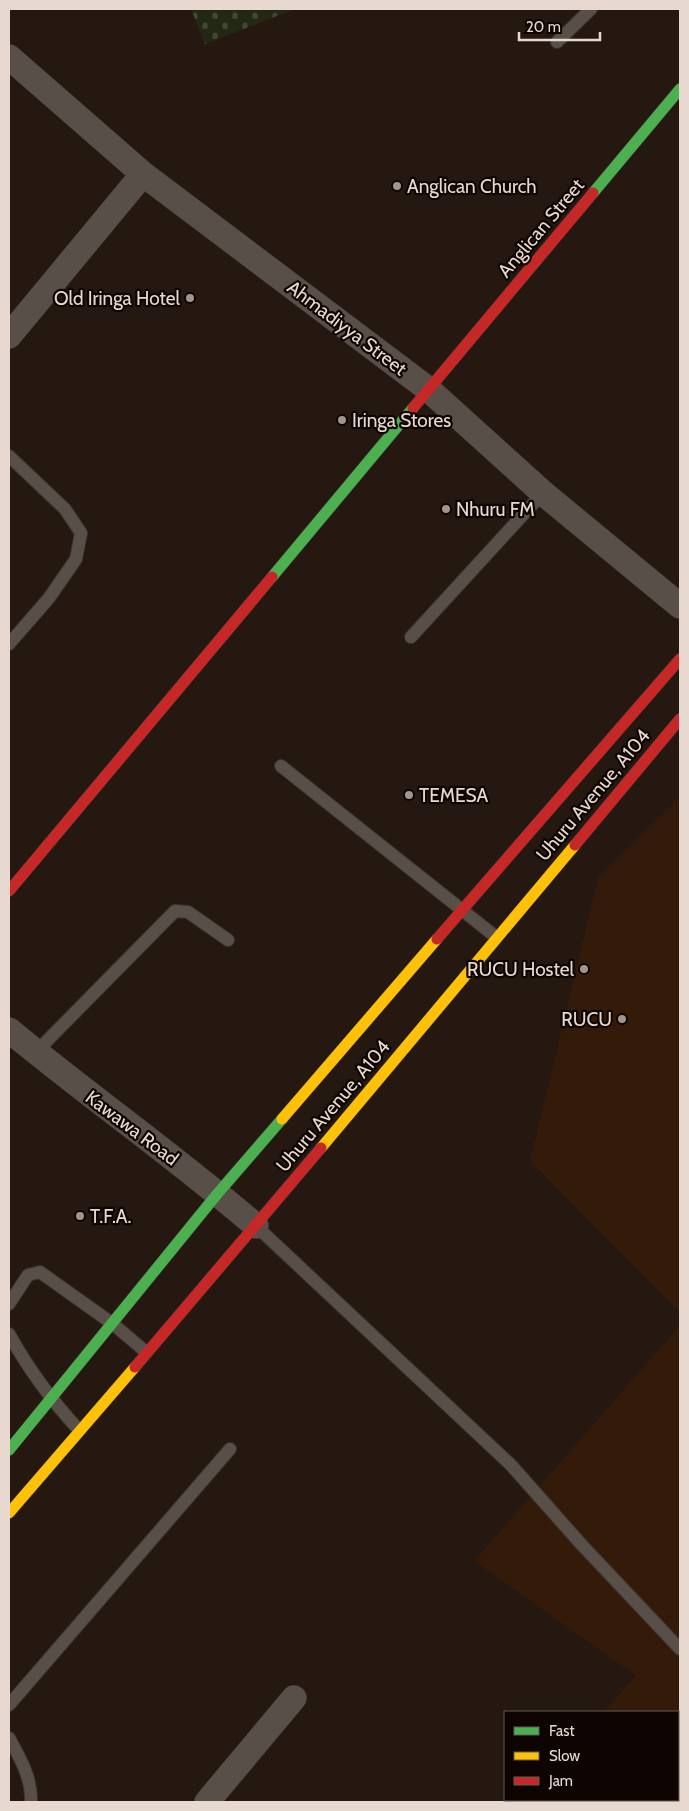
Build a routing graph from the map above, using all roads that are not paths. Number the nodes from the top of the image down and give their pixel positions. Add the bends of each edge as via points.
1 (590, 9) edge
2 (557, 42) dead end
3 (9, 56) edge
4 (680, 89) edge
5 (143, 174) junction
6 (9, 336) edge
7 (428, 389) junction
8 (9, 456) edge
9 (544, 493) junction
10 (680, 606) edge
11 (411, 637) dead end
12 (9, 644) edge
13 (680, 659) edge
14 (680, 719) edge
15 (281, 766) dead end
16 (9, 891) edge
17 (462, 910) junction
18 (496, 937) junction
19 (228, 940) dead end
20 (9, 1030) edge
21 (36, 1052) junction
22 (218, 1193) junction
23 (256, 1226) junction
24 (9, 1304) edge
25 (113, 1324) junction
26 (9, 1334) edge
27 (146, 1352) junction
28 (51, 1400) junction
29 (80, 1430) junction
30 (230, 1449) dead end
31 (9, 1450) edge
32 (9, 1512) edge
33 (680, 1649) edge
34 (294, 1698) dead end
35 (9, 1705) edge
36 (9, 1738) edge
37 (30, 1802) edge
38 (207, 1802) edge

1 - 2 lane
3 - 5 street, Ahmadiyya Street
4 - 7 main road, Anglican Street
5 - 6 street
5 - 7 street, Ahmadiyya Street
7 - 9 street, Ahmadiyya Street
7 - 16 main road, Anglican Street
8 - 12 lane via 65,509 80,533 76,559 49,598
9 - 10 street, Ahmadiyya Street
9 - 11 lane
13 - 17 main road, Uhuru Avenue, A104
14 - 18 main road, Uhuru Avenue, A104
15 - 17 lane
17 - 18 lane
17 - 22 main road, Uhuru Avenue, A104
18 - 23 main road, Uhuru Avenue, A104
19 - 21 lane via 188,912 175,911
20 - 21 street, Kawawa Road
21 - 22 street, Kawawa Road
22 - 23 street, Kawawa Road
22 - 25 main road, Uhuru Avenue, A104
23 - 27 main road, Uhuru Avenue, A104
23 - 33 lane via 511,1465
24 - 25 lane via 28,1275 40,1272
25 - 27 lane
25 - 28 main road, Uhuru Avenue, A104
26 - 28 lane
27 - 29 main road, Uhuru Avenue, A104
28 - 29 lane
28 - 31 main road, Uhuru Avenue, A104
29 - 32 main road, Uhuru Avenue, A104
30 - 35 lane
34 - 38 street
36 - 37 lane via 24,1766 31,1791

